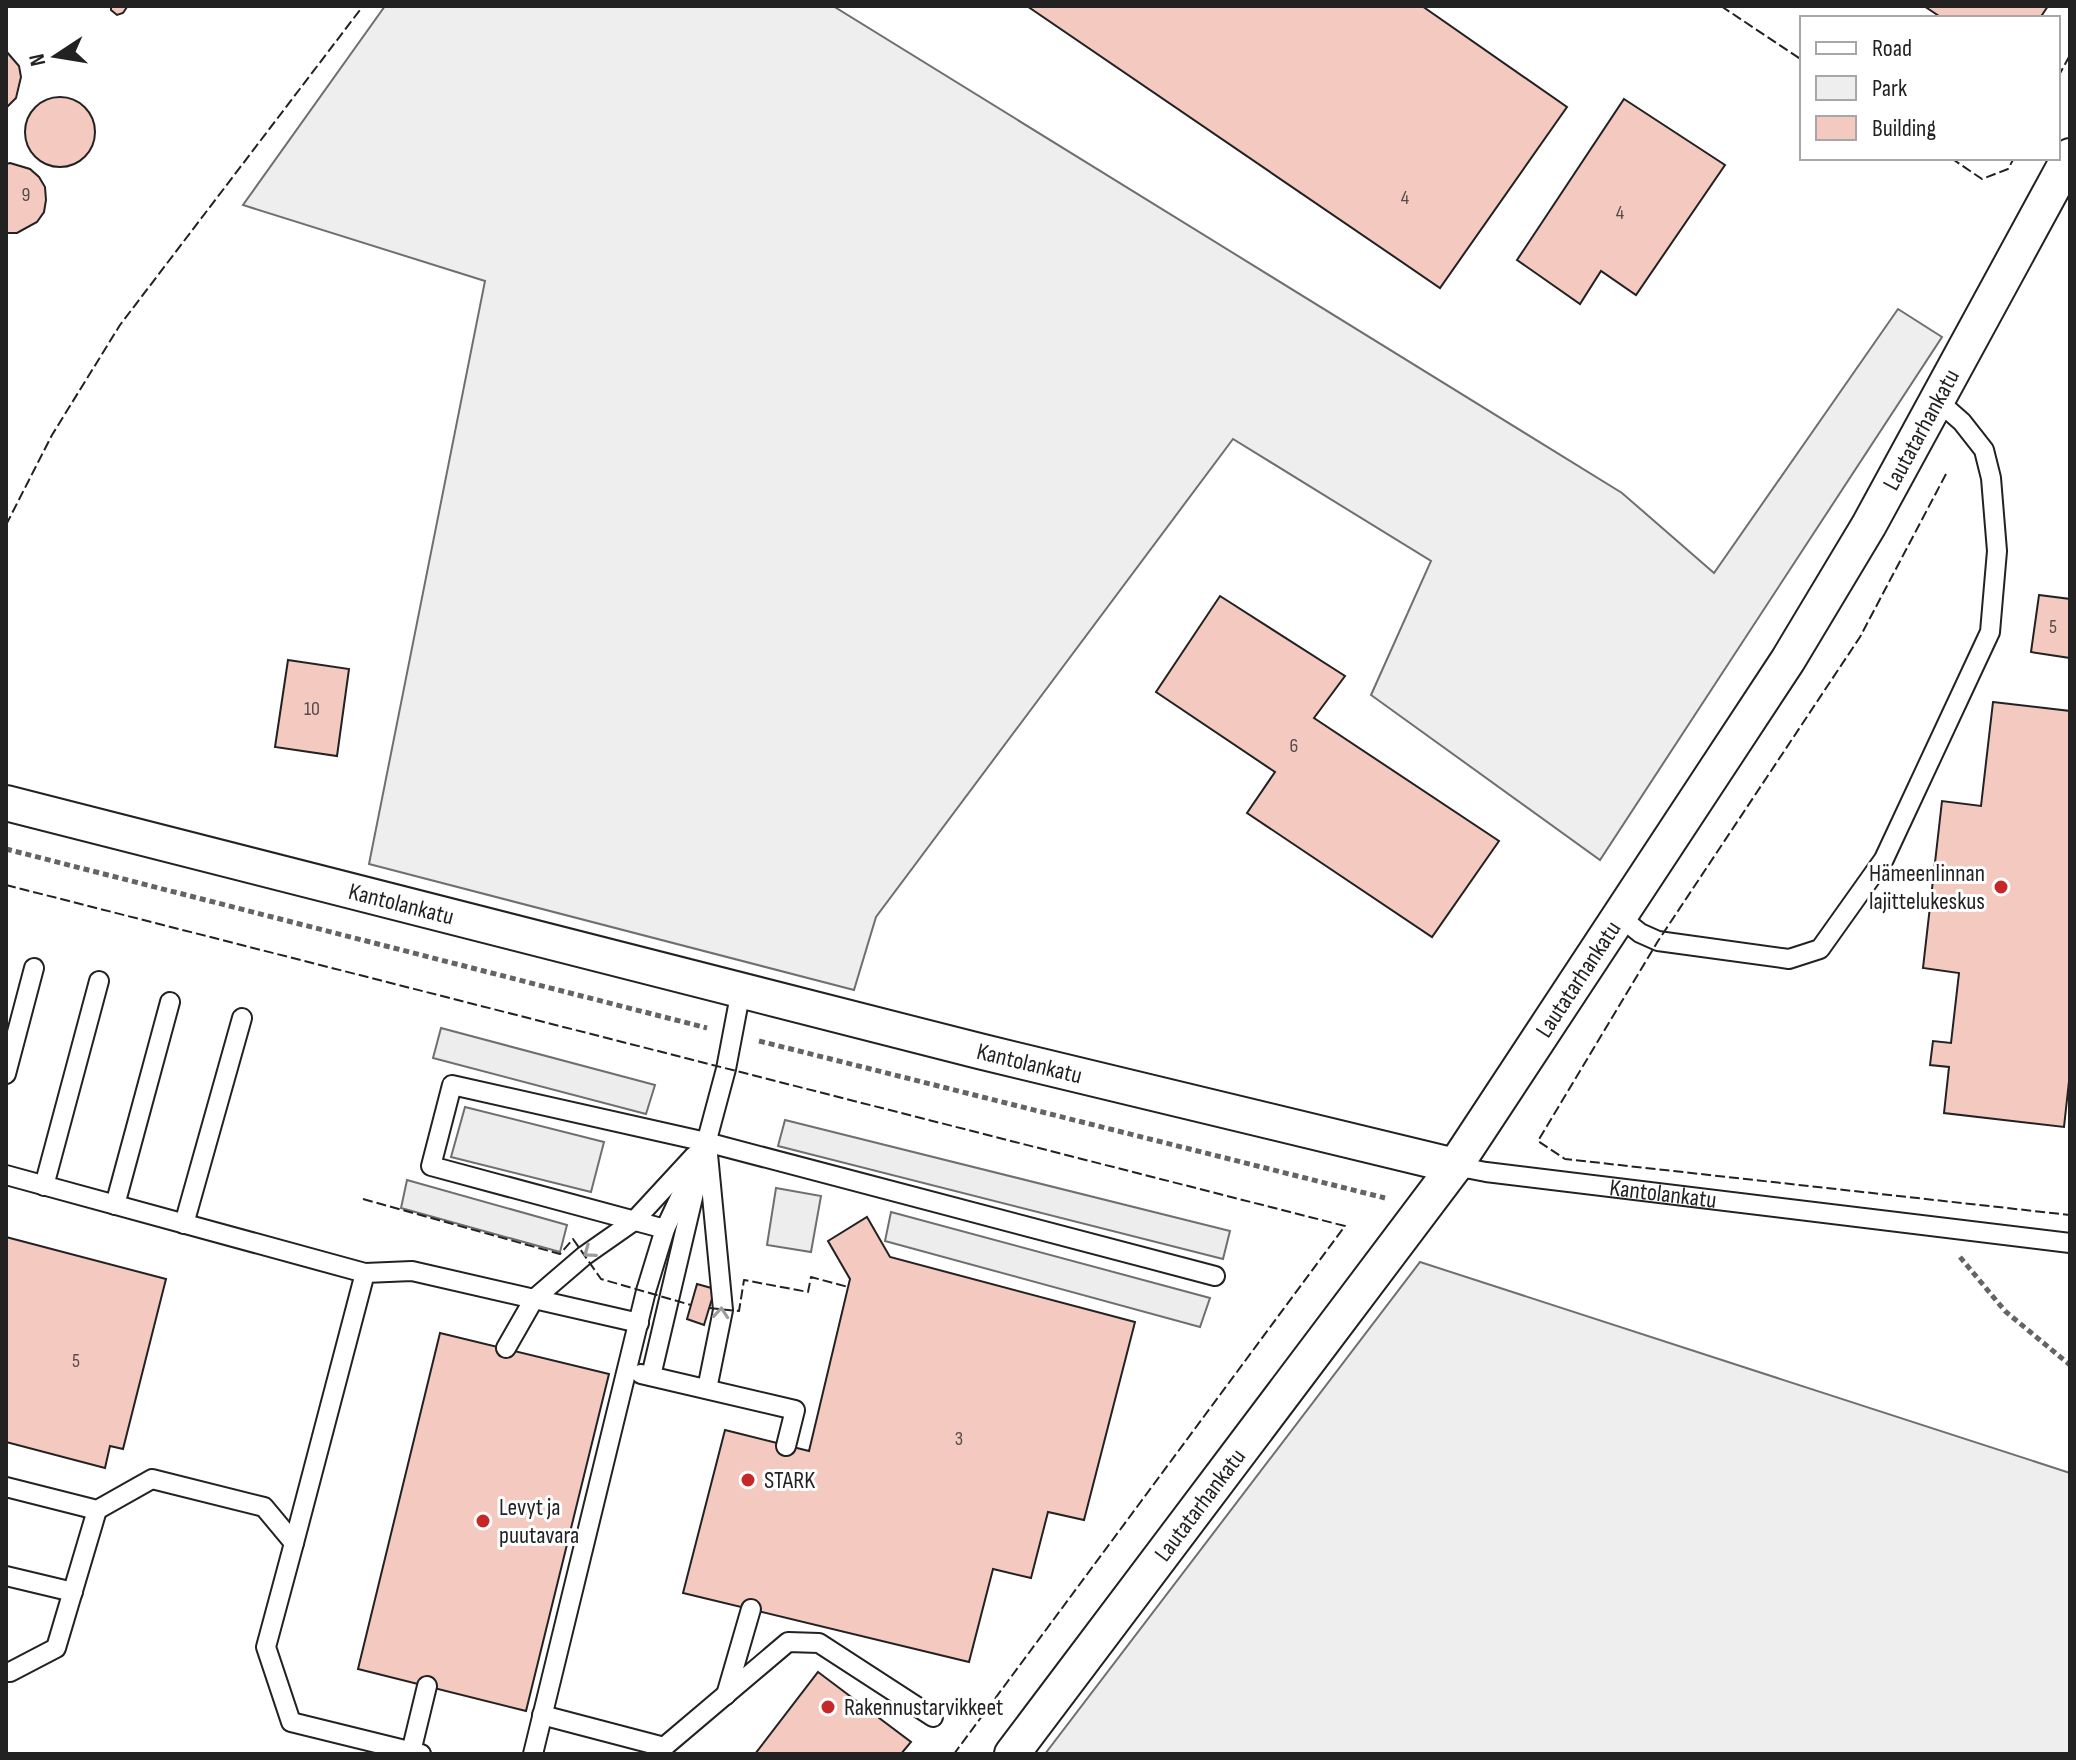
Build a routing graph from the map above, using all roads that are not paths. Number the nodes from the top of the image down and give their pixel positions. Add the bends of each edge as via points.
1 (2070, 156) edge
2 (1937, 400) junction
3 (6, 803) edge
4 (1619, 916) junction
5 (34, 968) dead end
6 (99, 981) dead end
7 (741, 990) junction
8 (170, 1002) dead end
9 (242, 1018) dead end
10 (6, 1074) edge
11 (706, 1142) junction
12 (1455, 1166) junction
13 (6, 1175) edge
14 (44, 1186) junction
15 (115, 1205) junction
16 (634, 1221) junction
17 (184, 1224) junction
18 (665, 1229) junction
19 (2070, 1243) edge
20 (365, 1273) junction
21 (1215, 1276) dead end
22 (534, 1299) junction
23 (639, 1323) junction
24 (506, 1348) dead end
25 (627, 1371) junction
26 (651, 1376) junction
27 (707, 1389) junction
28 (786, 1446) dead end
29 (6, 1487) edge
30 (97, 1510) junction
31 (294, 1543) junction
32 (6, 1576) edge
33 (73, 1592) junction
34 (751, 1609) dead end
35 (6, 1672) edge
36 (427, 1686) dead end
37 (726, 1695) junction
38 (542, 1715) junction
39 (933, 1717) dead end
40 (663, 1750) edge
41 (416, 1753) edge
42 (533, 1754) edge
43 (1012, 1754) edge

1 - 2 street, Lautatarhankatu
2 - 4 street, Lautatarhankatu via 1788,660
2 - 4 lane via 1984,450 1991,478 1997,551 1990,632 1884,859 1820,949 1789,959 1658,941
3 - 7 street, Kantolankatu
4 - 12 street, Lautatarhankatu
5 - 10 lane
6 - 14 lane
7 - 11 lane
7 - 12 street, Kantolankatu
8 - 15 lane
9 - 17 lane
11 - 16 lane
11 - 16 lane via 452,1085 431,1166
11 - 18 lane
11 - 21 lane
11 - 26 lane
27 -> 11 lane via 723,1310
12 - 19 lane, Kantolankatu
12 - 43 street, Lautatarhankatu
13 - 14 lane
14 - 15 lane
15 - 17 lane
16 - 18 lane
16 -> 22 lane
17 - 20 lane
18 - 23 lane
20 - 22 lane via 412,1271
20 - 31 lane
22 - 23 lane
22 - 24 lane
23 - 25 lane
25 - 26 lane
25 - 38 lane
26 - 27 lane
27 - 28 lane via 795,1410
29 - 30 lane
30 - 31 lane via 152,1479 264,1507
30 - 33 lane
31 - 41 lane via 266,1647 291,1722
32 - 33 lane
33 - 35 lane via 56,1648
34 - 37 lane
36 - 41 lane
37 - 39 lane via 788,1642 819,1643
37 - 40 lane
38 - 40 lane
38 - 42 lane

